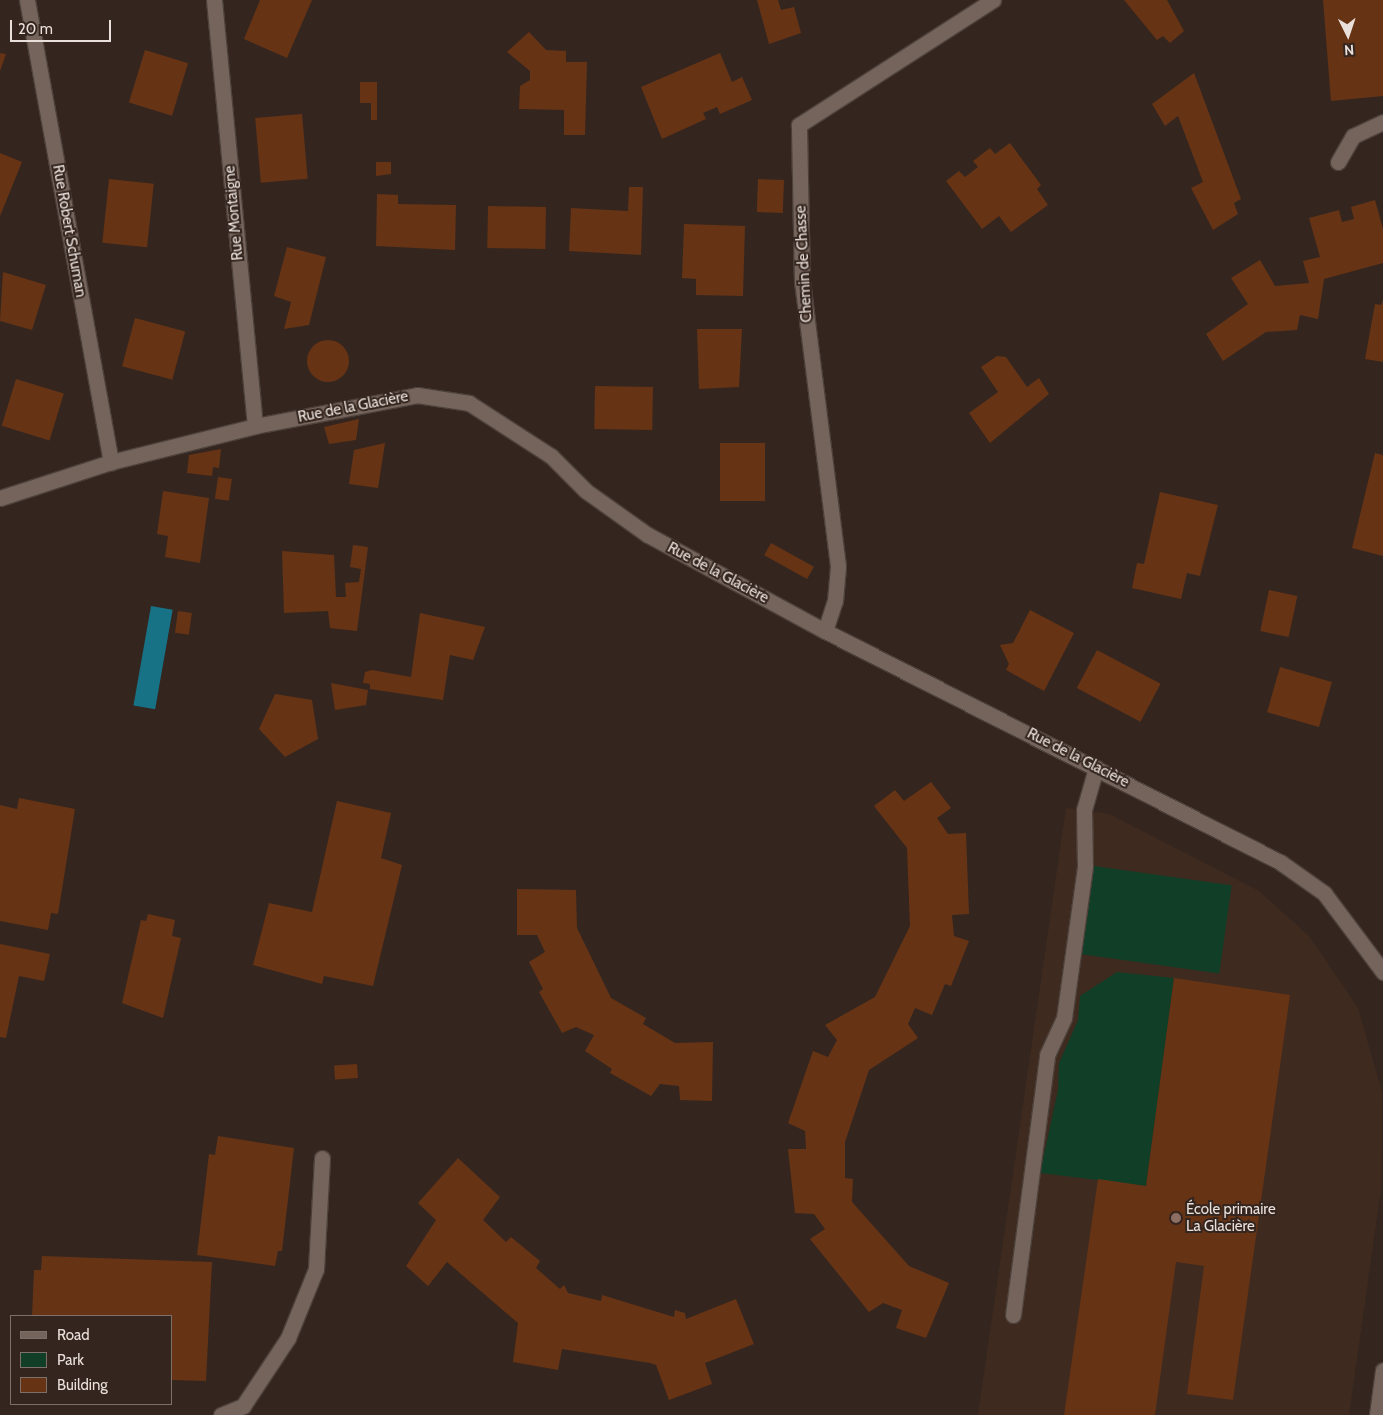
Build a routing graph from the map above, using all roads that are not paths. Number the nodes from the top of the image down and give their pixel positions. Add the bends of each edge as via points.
1 (27, 0) edge
2 (214, 0) edge
3 (993, 0) edge
4 (1383, 122) edge
5 (1338, 162) dead end
6 (255, 426) junction
7 (111, 462) junction
8 (0, 498) edge
9 (826, 631) junction
10 (1096, 768) junction
11 (1383, 972) edge
12 (322, 1158) dead end
13 (1013, 1315) dead end
14 (1383, 1370) edge
15 (221, 1415) edge
16 (1377, 1415) edge

1 - 7 street, Rue Robert Schuman
2 - 6 street, Rue Montaigne
3 - 9 street, Chemin de Chasse via 799,125 802,283 838,566 835,601
4 - 5 street via 1353,136
6 - 7 street, Rue de la Glacière
6 - 9 street, Rue de la Glacière via 417,395 469,403 552,456 566,473 648,535
7 - 8 street, Rue de la Glacière
9 - 10 street, Rue de la Glacière
10 - 11 street, Rue de la Glacière via 1280,862 1324,893
10 - 13 street via 1084,810 1085,866 1065,1008 1047,1054
12 - 15 street via 316,1269 288,1338 243,1406
14 - 16 street

